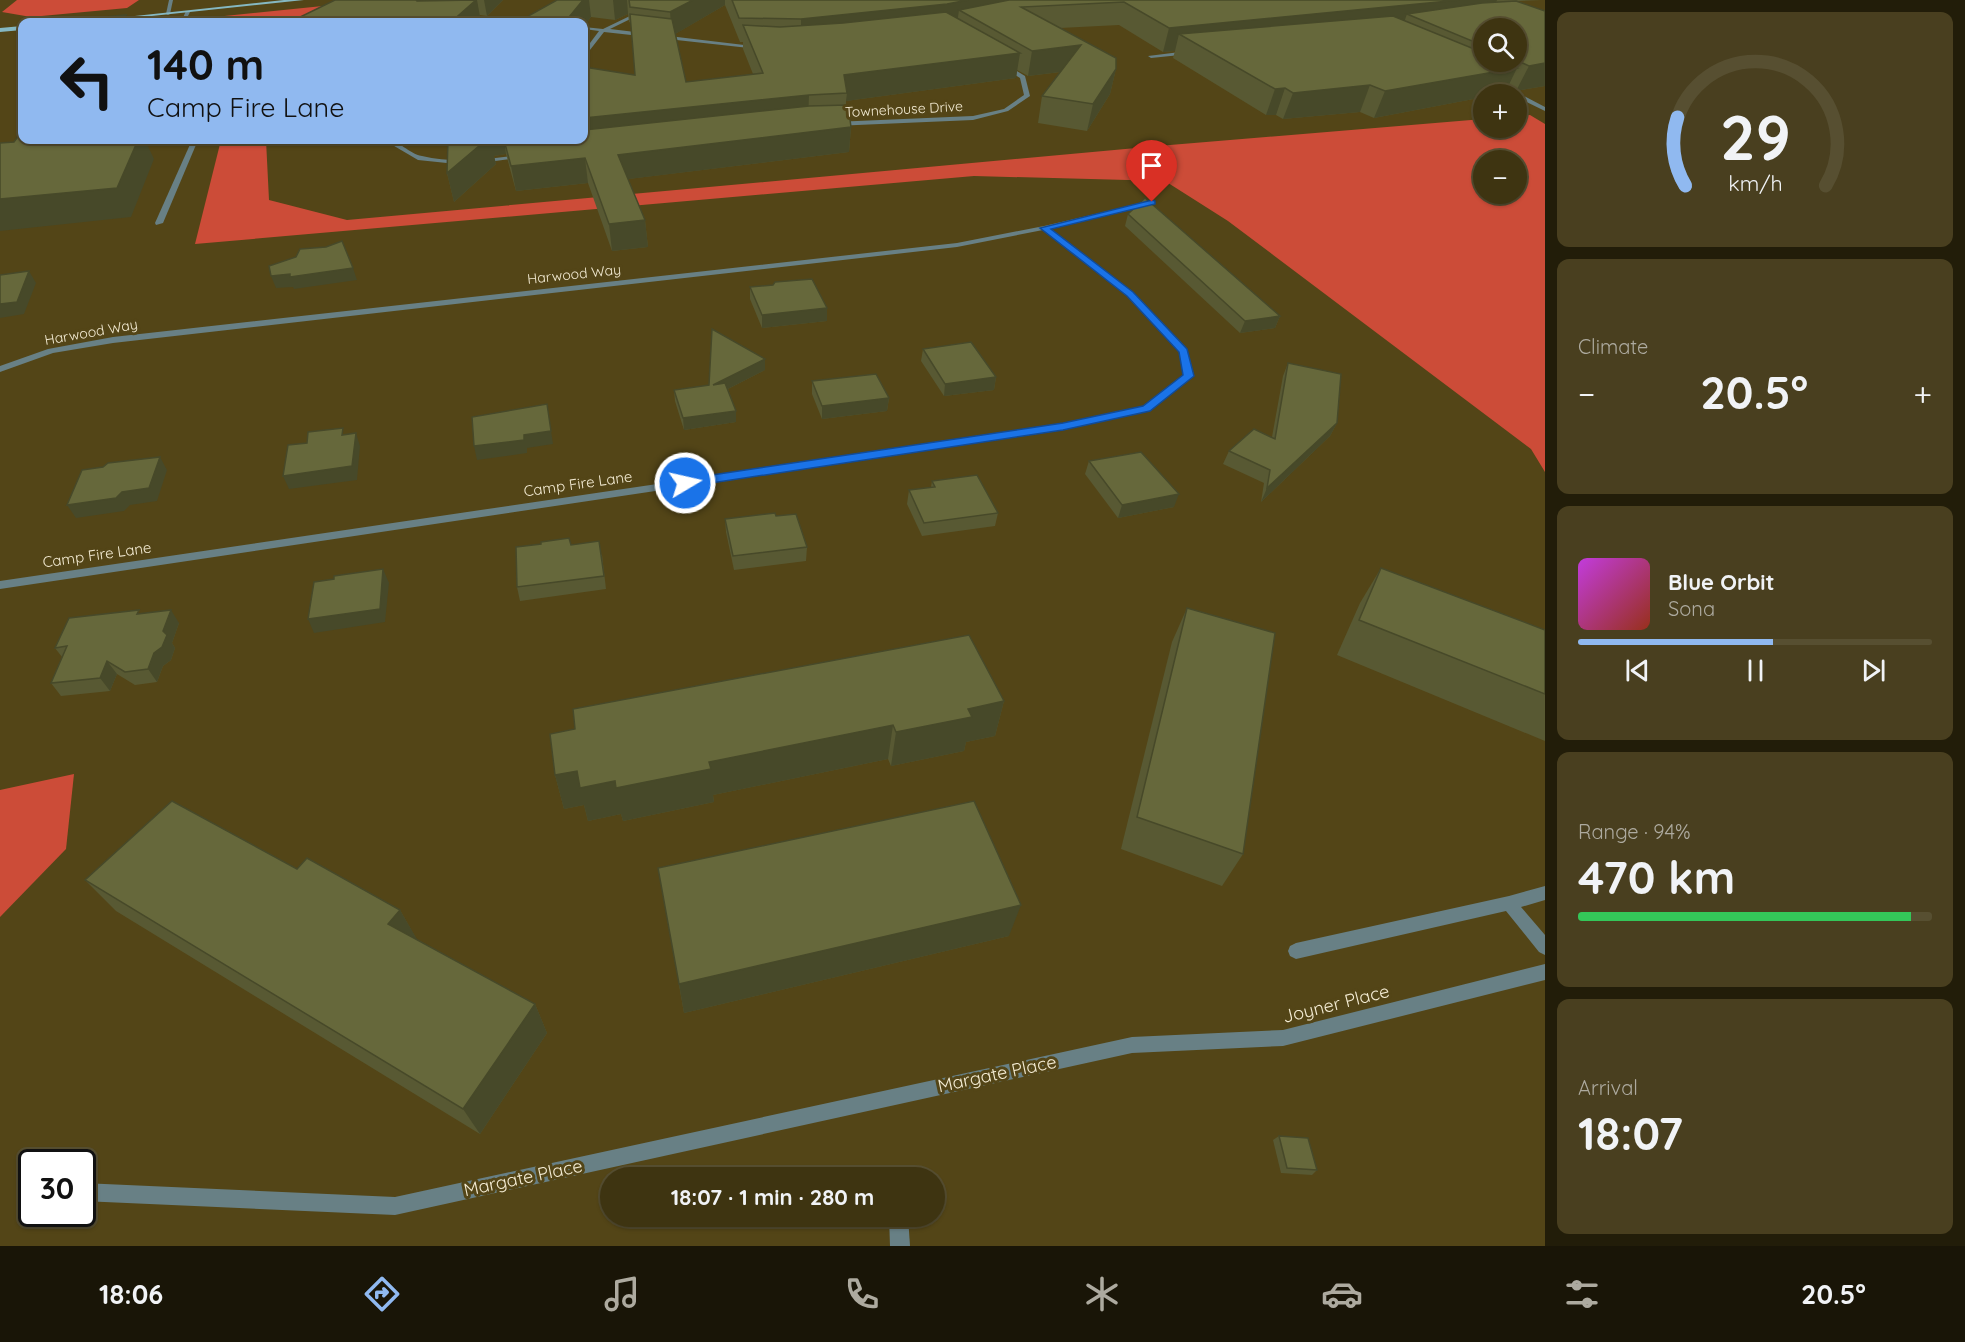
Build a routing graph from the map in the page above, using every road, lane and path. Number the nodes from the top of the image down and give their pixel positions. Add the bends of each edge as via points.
1 (171, 0) edge
2 (301, 0) edge
3 (667, 0) edge
4 (188, 12) junction
5 (168, 14) junction
6 (125, 18) edge
7 (185, 18) edge
8 (18, 28) edge
9 (588, 29) edge
10 (0, 30) edge
11 (602, 31) junction
12 (768, 47) edge
13 (588, 49) edge
14 (1197, 52) edge
15 (1151, 56) edge
16 (994, 60) edge
17 (1485, 81) edge
18 (1492, 84) edge
19 (1527, 99) edge
20 (1545, 109) edge
21 (831, 124) edge
22 (193, 144) edge
23 (394, 144) edge
24 (525, 156) edge
25 (1152, 202) edge
26 (159, 223) dead end
27 (1044, 228) junction
28 (0, 369) edge
29 (0, 585) edge
30 (1545, 893) edge
31 (1509, 903) junction
32 (1545, 947) edge
33 (1296, 951) dead end
34 (1545, 972) edge
35 (1132, 1045) joint
36 (96, 1193) edge
37 (899, 1227) edge
38 (900, 1246) edge

1 - 5 street
2 - 4 main road
3 - 11 street
4 - 5 main road
4 - 7 street
5 - 6 main road
8 - 10 main road
9 - 11 street
11 - 12 street
11 - 13 street
14 - 15 street
16 - 21 street, Townehouse Drive via 1023,77 1027,96 1006,110 973,118
17 - 18 street
19 - 20 street
22 - 26 street
23 - 24 street via 418,158 466,163
25 - 27 street, Harwood Way
27 - 28 street, Harwood Way via 957,245 113,340 51,351
27 - 29 street, Camp Fire Lane via 1130,294 1184,351 1189,376 1146,408 1063,427
30 - 31 street
31 - 32 street
31 - 33 street
34 - 35 street, Joyner Place via 1283,1038
35 - 36 street, Margate Place via 395,1206
37 - 38 street

